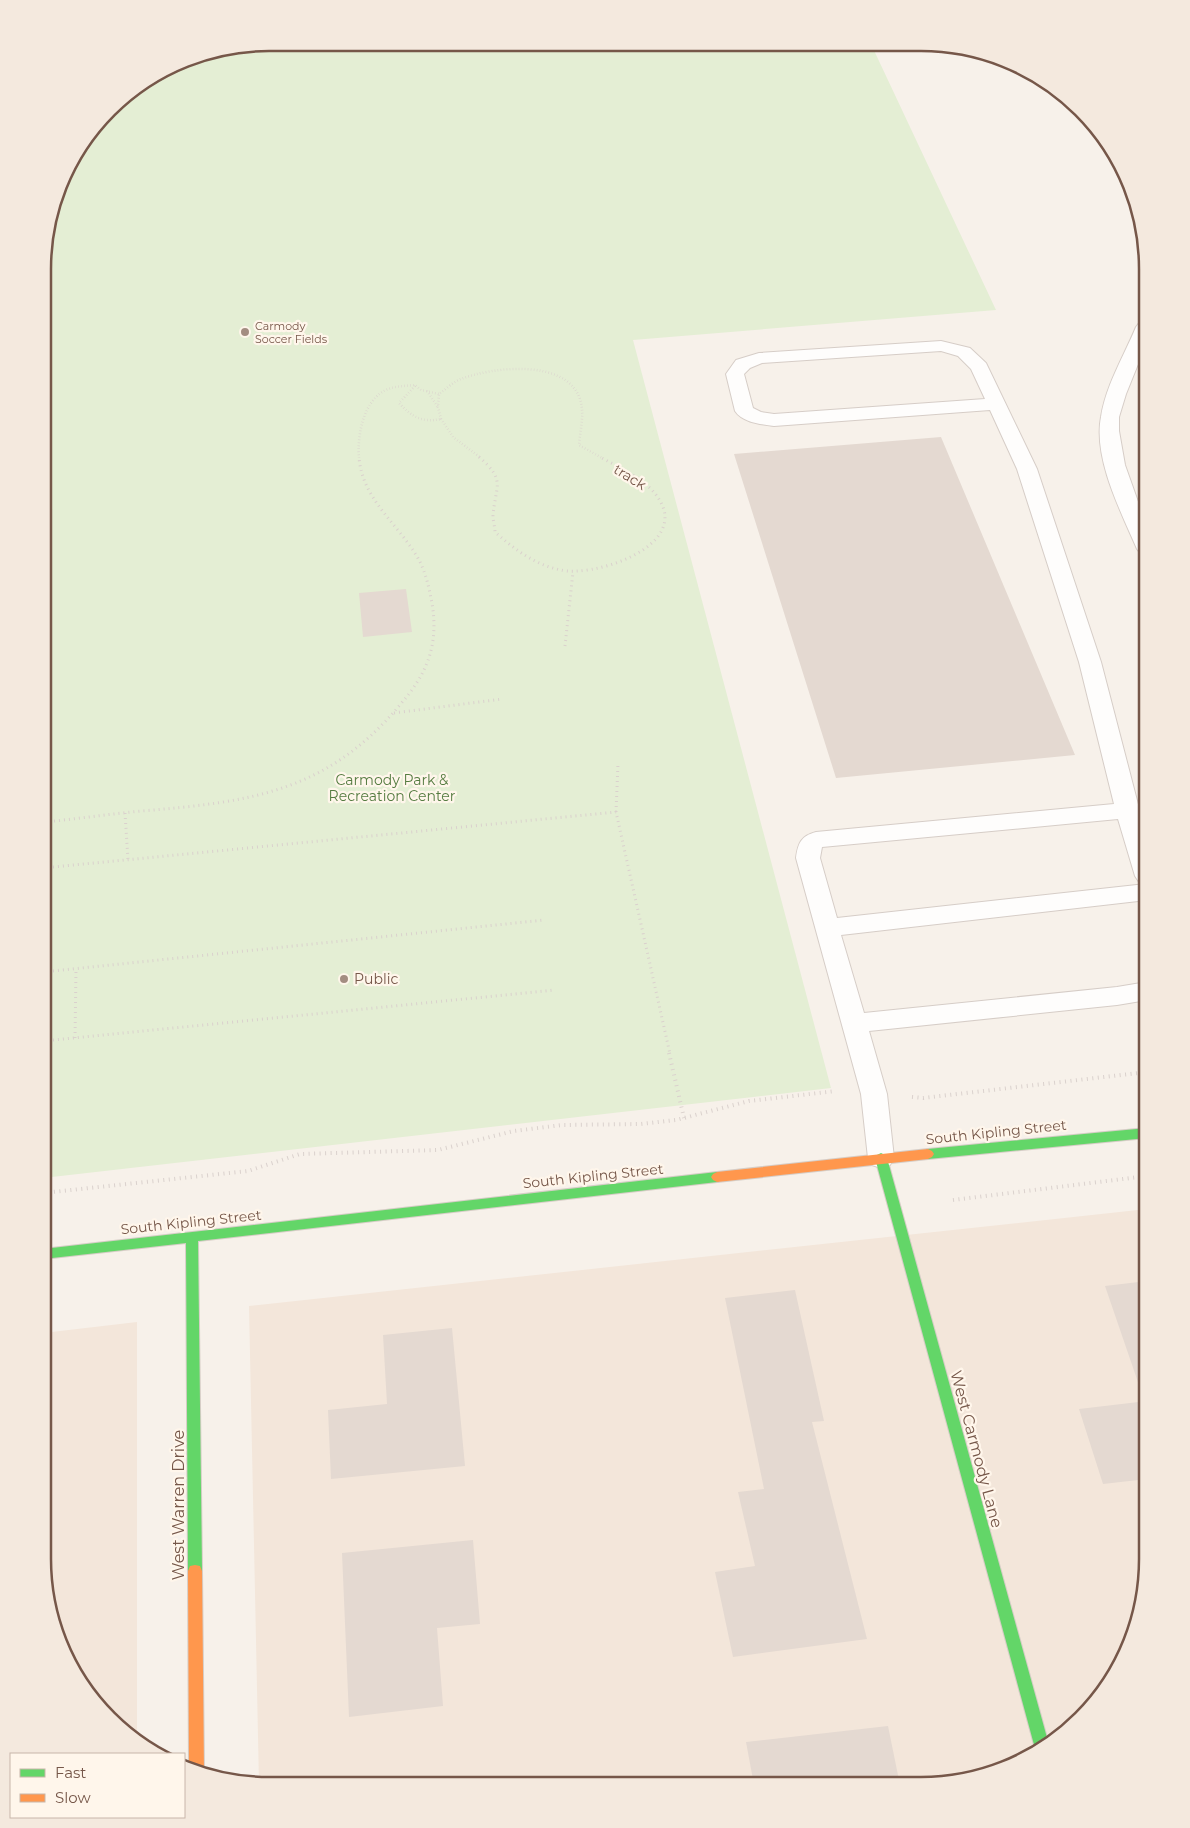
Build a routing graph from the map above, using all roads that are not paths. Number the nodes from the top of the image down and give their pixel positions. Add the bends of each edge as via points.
1 (1139, 343) edge
2 (996, 404) junction
3 (1139, 528) edge
4 (1127, 810) junction
5 (1139, 850) edge
6 (1139, 893) edge
7 (827, 928) junction
8 (1139, 992) edge
9 (854, 1023) junction
10 (1139, 1134) edge
11 (881, 1158) junction
12 (192, 1237) junction
13 (51, 1253) edge
14 (1040, 1741) edge
15 (197, 1764) edge

1 - 3 lane via 1117,393 1110,419 1119,477
2 - 2 lane via 979,367 964,352 941,346 759,358 743,364 736,374 744,411 774,420
2 - 4 lane via 1027,469 1090,662
4 - 5 lane
4 - 7 lane via 816,840 809,845 808,858
6 - 7 lane
7 - 9 lane
8 - 9 lane
9 - 11 lane via 874,1094
10 - 11 street, South Kipling Street
11 - 12 street, South Kipling Street
11 - 14 street, West Carmody Lane
12 - 13 street, South Kipling Street
12 - 15 street, West Warren Drive

